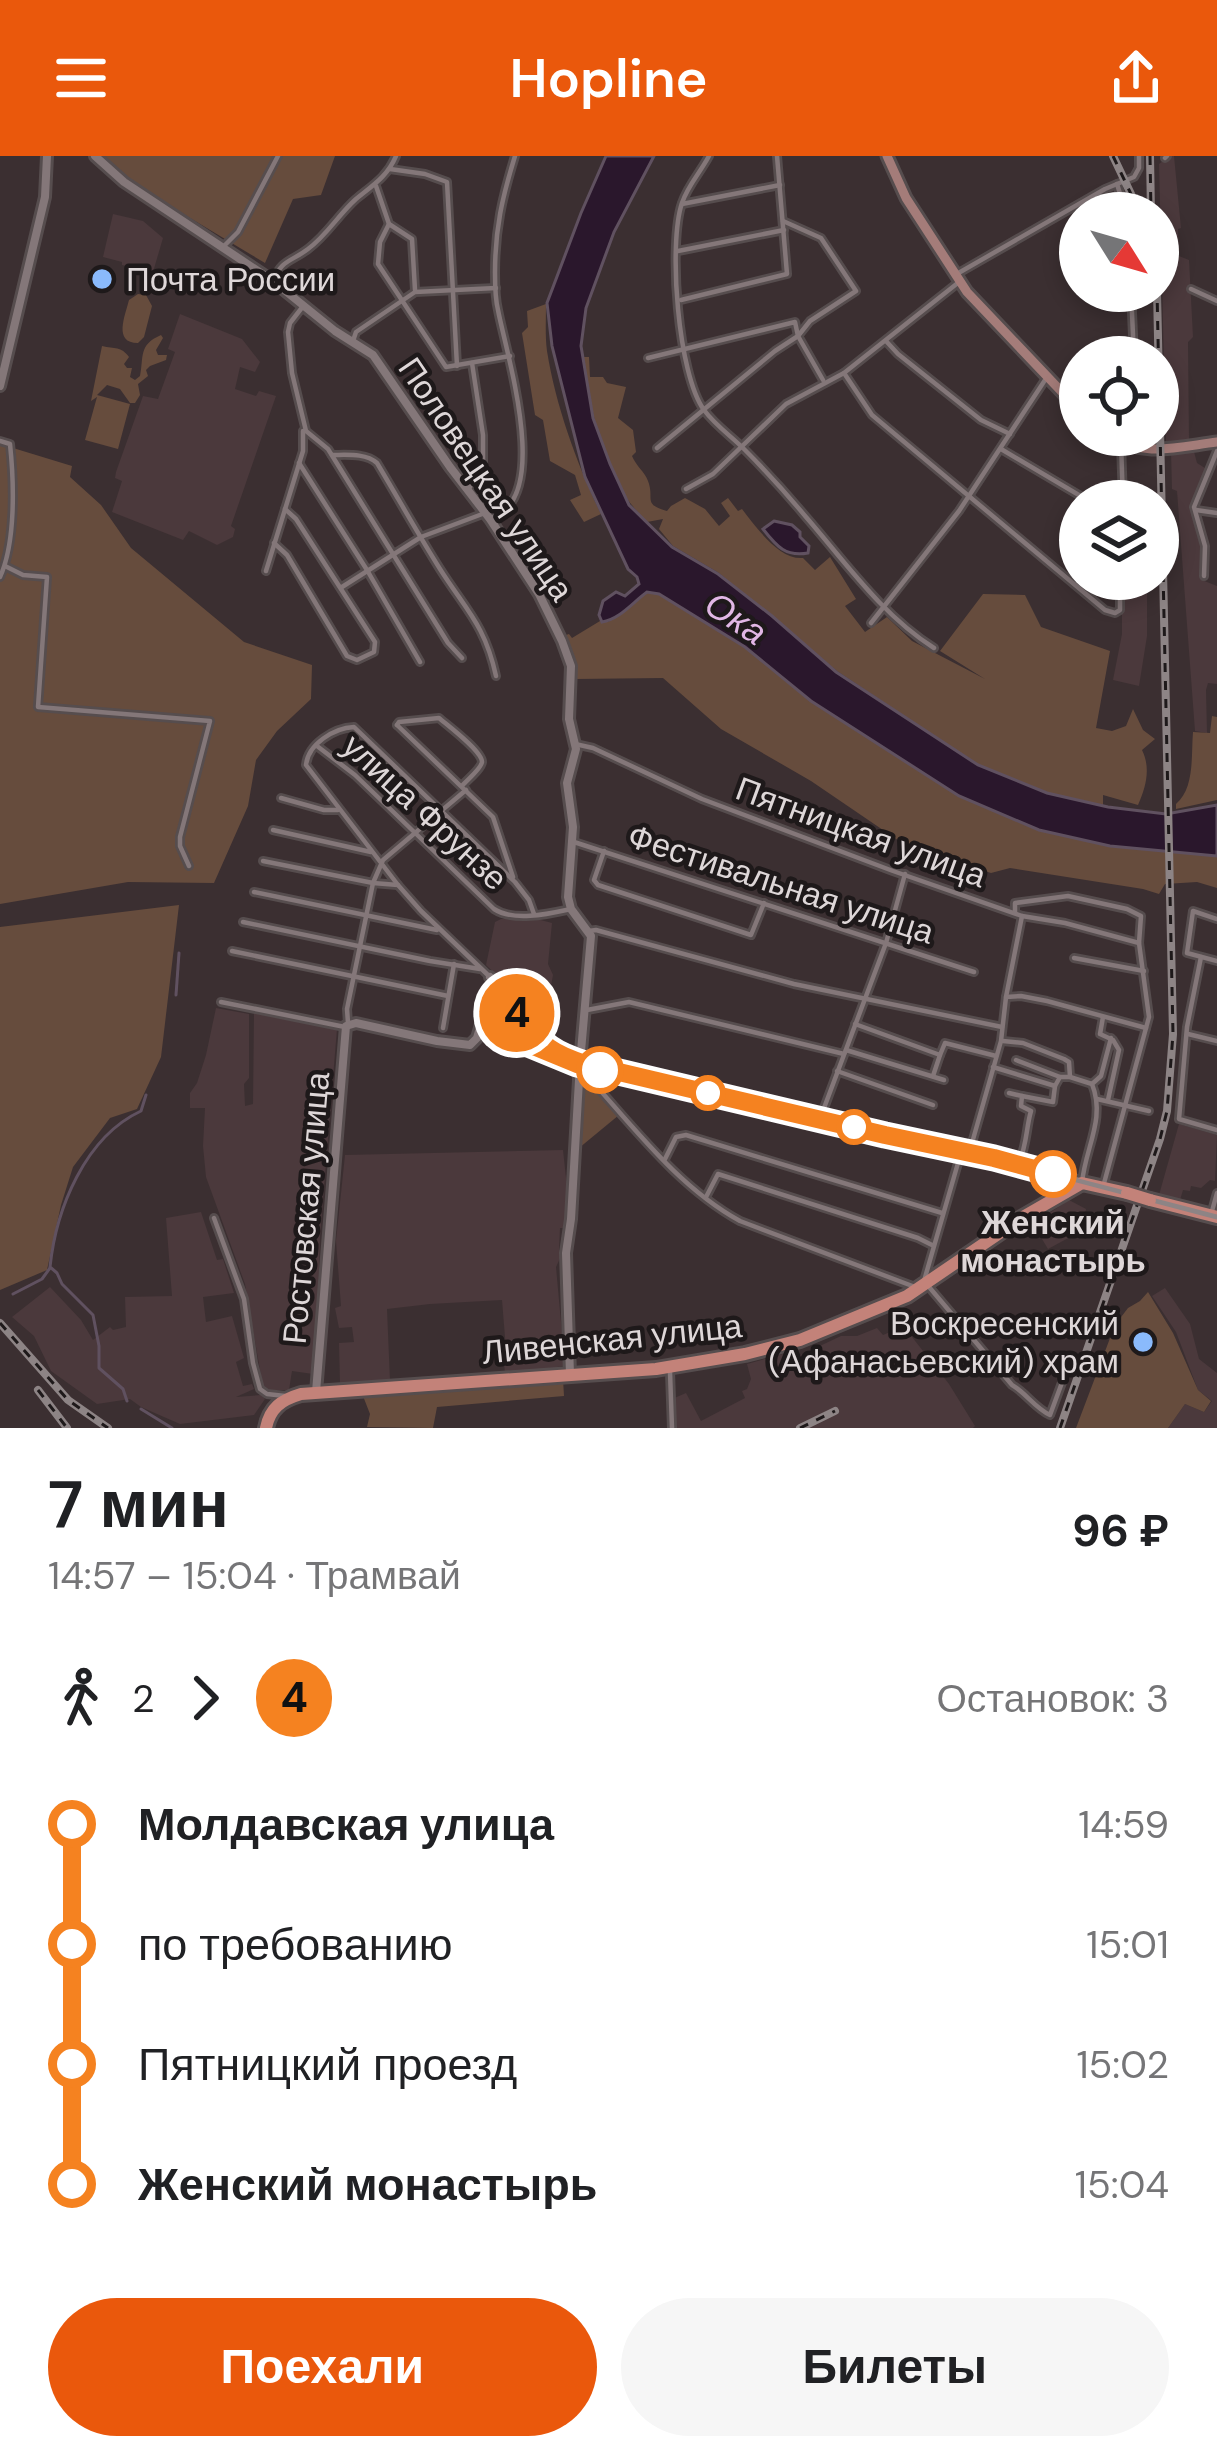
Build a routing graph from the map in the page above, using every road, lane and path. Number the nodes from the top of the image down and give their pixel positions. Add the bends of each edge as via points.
1 (47, 156) edge
2 (94, 156) edge
3 (278, 156) edge
4 (396, 156) edge
5 (515, 156) edge
6 (709, 156) edge
7 (777, 156) edge
8 (887, 156) edge
9 (1139, 156) edge
10 (390, 169) junction
11 (1117, 184) junction
12 (780, 185) junction
13 (376, 186) junction
14 (1119, 192) edge
15 (682, 204) junction
16 (783, 221) junction
17 (389, 224) junction
18 (784, 230) junction
19 (223, 247) junction
20 (676, 252) junction
21 (957, 279) junction
22 (273, 281) junction
23 (496, 288) junction
24 (453, 289) junction
25 (1192, 289) dead end
26 (415, 292) junction
27 (402, 299) junction
28 (680, 300) junction
29 (1217, 301) edge
30 (304, 305) junction
31 (798, 336) junction
32 (885, 340) junction
33 (352, 342) junction
34 (682, 349) junction
35 (510, 356) junction
36 (648, 358) dead end
37 (472, 363) junction
38 (457, 366) junction
39 (844, 373) junction
40 (1047, 377) junction
41 (825, 382) junction
42 (0, 386) edge
43 (1059, 389) edge
44 (704, 410) junction
45 (304, 425) junction
46 (1010, 434) junction
47 (0, 441) edge
48 (1217, 442) edge
49 (741, 445) junction
50 (1179, 447) edge
51 (657, 448) dead end
52 (1000, 448) junction
53 (1217, 451) edge
54 (332, 455) junction
55 (299, 463) junction
56 (1059, 483) edge
57 (686, 489) dead end
58 (468, 490) junction
59 (969, 495) junction
60 (285, 509) junction
61 (1196, 510) junction
62 (1217, 513) edge
63 (488, 516) junction
64 (422, 537) junction
65 (274, 543) junction
66 (394, 552) junction
67 (5, 566) junction
68 (367, 570) junction
69 (266, 571) dead end
70 (1059, 571) edge
71 (1204, 576) dead end
72 (0, 578) edge
73 (341, 588) junction
74 (1093, 600) edge
75 (1120, 600) edge
76 (882, 606) junction
77 (871, 623) dead end
78 (934, 648) dead end
79 (462, 658) dead end
80 (420, 662) dead end
81 (496, 676) dead end
82 (575, 744) junction
83 (317, 746) junction
84 (464, 788) junction
85 (281, 798) dead end
86 (338, 810) junction
87 (441, 811) junction
88 (273, 830) dead end
89 (415, 833) junction
90 (572, 841) junction
91 (604, 851) junction
92 (371, 852) junction
93 (263, 861) dead end
94 (382, 864) junction
95 (188, 866) dead end
96 (905, 874) junction
97 (515, 882) junction
98 (373, 884) junction
99 (398, 885) junction
100 (254, 892) dead end
101 (764, 904) junction
102 (571, 909) junction
103 (368, 914) junction
104 (534, 914) junction
105 (1018, 914) junction
106 (1217, 919) edge
107 (243, 922) dead end
108 (590, 931) junction
109 (442, 932) junction
110 (886, 943) junction
111 (1139, 943) junction
112 (362, 946) junction
113 (232, 952) dead end
114 (1201, 957) junction
115 (1074, 958) dead end
116 (1217, 962) edge
117 (454, 964) junction
118 (480, 969) junction
119 (1144, 970) junction
120 (974, 972) dead end
121 (355, 977) junction
122 (492, 979) junction
123 (448, 996) junction
124 (1006, 998) junction
125 (866, 999) junction
126 (221, 1002) dead end
127 (586, 1010) junction
128 (1103, 1016) junction
129 (855, 1024) junction
130 (347, 1026) junction
131 (1002, 1027) junction
132 (443, 1028) dead end
133 (1146, 1028) junction
134 (1188, 1034) junction
135 (1111, 1038) junction
136 (1001, 1041) junction
137 (1217, 1041) edge
138 (844, 1052) junction
139 (940, 1055) junction
140 (995, 1056) junction
141 (1016, 1060) dead end
142 (581, 1064) junction
143 (993, 1067) junction
144 (837, 1071) junction
145 (934, 1076) junction
146 (1060, 1077) junction
147 (1070, 1077) junction
148 (944, 1080) dead end
149 (1092, 1084) junction
150 (1055, 1086) junction
151 (1009, 1093) dead end
152 (1022, 1096) junction
153 (1097, 1099) junction
154 (1108, 1100) junction
155 (1126, 1104) junction
156 (933, 1105) dead end
157 (1149, 1112) dead end
158 (821, 1116) junction
159 (1217, 1130) edge
160 (970, 1150) junction
161 (664, 1159) junction
162 (1019, 1162) junction
163 (1082, 1183) junction
164 (1103, 1187) junction
165 (1217, 1193) edge
166 (705, 1199) junction
167 (942, 1213) junction
168 (1214, 1216) edge
169 (214, 1218) dead end
170 (932, 1245) junction
171 (921, 1287) junction
172 (1070, 1361) dead end
173 (669, 1366) junction
174 (570, 1375) junction
175 (316, 1392) junction
176 (287, 1399) junction
177 (266, 1428) edge
178 (672, 1428) edge

1 - 42 street via 43,206
2 - 19 street, Половецкая улица
3 - 19 street
4 - 10 street
5 - 23 street via 500,205
6 - 15 street
7 - 12 street
8 - 21 main road
9 - 11 street via 1134,177
10 - 13 street
10 - 24 street via 448,182
11 - 14 street
11 - 21 street
12 - 15 street
12 - 16 street
13 - 17 street
13 - 22 street via 279,267
15 - 20 street
16 - 18 street
16 - 31 street via 821,238 856,291
17 - 26 street via 412,238
17 - 27 street via 377,260
18 - 20 street
18 - 28 street via 787,274
19 - 22 street, Половецкая улица
20 - 28 street
21 - 32 street
21 - 40 main road
22 - 30 street, Половецкая улица
23 - 24 street
23 - 35 street
24 - 26 street
24 - 38 street
25 - 29 street
26 - 27 street
27 - 33 street
27 - 38 street via 446,367
28 - 34 street
30 - 33 street, Половецкая улица
30 - 45 street via 288,332
31 - 34 street via 795,322
31 - 41 street
31 - 44 street
32 - 39 street
32 - 46 street via 981,420
33 - 58 street, Половецкая улица via 373,356
34 - 36 street
34 - 44 street
35 - 37 street
35 - 63 street via 522,460 507,509
37 - 38 street
37 - 58 street via 483,466
39 - 41 street
39 - 59 street via 872,415
40 - 43 main road
40 - 46 street
41 - 49 street
44 - 49 street
44 - 51 street
45 - 54 street
45 - 55 street
46 - 52 street
47 - 67 street via 10,444 12,463
48 - 50 main road
49 - 57 street
49 - 76 street
52 - 56 street
52 - 59 street
53 - 61 street
54 - 64 street via 374,459
54 - 66 street
55 - 60 street
55 - 68 street
58 - 63 street, Половецкая улица
59 - 70 street
59 - 76 street
60 - 65 street
60 - 73 street
61 - 62 street
61 - 71 street
63 - 64 street
63 - 82 street, Половецкая улица via 548,609 571,666
64 - 66 street
64 - 81 street via 478,622
65 - 69 street
65 - 73 street via 357,660 376,648
66 - 68 street
66 - 79 street
67 - 72 street
67 - 95 street via 46,577 38,707 210,721 180,837
68 - 73 street
68 - 80 street
74 - 75 street via 1115,613
76 - 77 street
76 - 78 street
82 - 90 street, Половецкая улица via 567,783
82 - 96 street, Пятницкая улица
83 - 86 street via 306,765
83 - 87 street via 354,727
83 - 89 street, улица Фрунзе
84 - 84 street via 397,725 399,722 439,718 462,738 482,762
84 - 87 street, Ростовская улица
84 - 97 street via 493,817
85 - 86 street
86 - 92 street
87 - 89 street, Ростовская улица
87 - 97 street
88 - 92 street
89 - 94 street, Ростовская улица
89 - 104 street, улица Фрунзе via 494,909
90 - 91 street, Фестивальная улица
90 - 102 street, Половецкая улица
91 - 101 street, Фестивальная улица
91 - 101 street via 598,885 718,925 751,935
92 - 94 street
93 - 98 street
94 - 98 street, Ростовская улица
94 - 99 street
96 - 105 street, Пятницкая улица
96 - 110 street
97 - 104 street
98 - 99 street
98 - 103 street, Ростовская улица
99 - 109 street
100 - 103 street
101 - 110 street, Фестивальная улица
102 - 104 street, улица Фрунзе
102 - 108 street
103 - 109 street
103 - 112 street, Ростовская улица
105 - 111 street, Пятницкая улица
105 - 111 street via 1020,900 1068,896 1140,913
105 - 124 street
106 - 114 street via 1192,911 1187,953
107 - 112 street
108 - 125 street
108 - 127 street
109 - 118 street
110 - 120 street, Фестивальная улица
110 - 125 street
111 - 119 street
112 - 117 street
112 - 121 street, Ростовская улица
113 - 121 street
114 - 116 street
114 - 134 street
115 - 119 street
117 - 118 street
117 - 123 street
118 - 122 street
119 - 133 street
121 - 123 street
121 - 130 street, Ростовская улица
122 - 130 street via 478,1038 467,1046
122 - 142 street
123 - 132 street
124 - 128 street
124 - 131 street
125 - 129 street
125 - 131 street
126 - 130 street
127 - 138 street via 629,1002
127 - 142 street
128 - 133 street
128 - 135 street via 1100,1034
129 - 138 street
129 - 139 street
130 - 175 street, Ростовская улица
131 - 136 street
133 - 155 street
134 - 137 street
134 - 159 street via 1179,1119
135 - 149 street
135 - 154 street via 1120,1056
136 - 140 street
136 - 147 street via 1064,1059
138 - 144 street
138 - 145 street
139 - 140 street via 945,1043
139 - 145 street
140 - 143 street
141 - 146 street
142 - 158 street
142 - 161 street
142 - 174 street via 566,1269
143 - 150 street
143 - 160 street
144 - 156 street
144 - 158 street
145 - 148 street
146 - 147 street
146 - 150 street
147 - 149 street
149 - 153 street
150 - 152 street via 1053,1102
151 - 152 street
152 - 162 street via 1021,1106 1031,1111
153 - 154 street
153 - 163 street
154 - 155 street
155 - 157 street
155 - 164 street
158 - 160 street
160 - 162 street
160 - 167 street
161 - 166 street
161 - 167 street via 676,1136 686,1136
162 - 163 street
163 - 164 main road
163 - 171 main road, Ливенская улица
164 - 168 main road, bridge
165 - 168 street
166 - 170 street via 718,1174
166 - 171 street via 740,1221
167 - 170 street
169 - 176 street via 244,1299 260,1389
170 - 171 street
171 - 172 street via 1050,1415
171 - 173 main road, Ливенская улица via 800,1340
173 - 174 main road, Ливенская улица
173 - 178 street
174 - 175 main road, Ливенская улица
175 - 176 main road, Ливенская улица
176 - 177 main road

